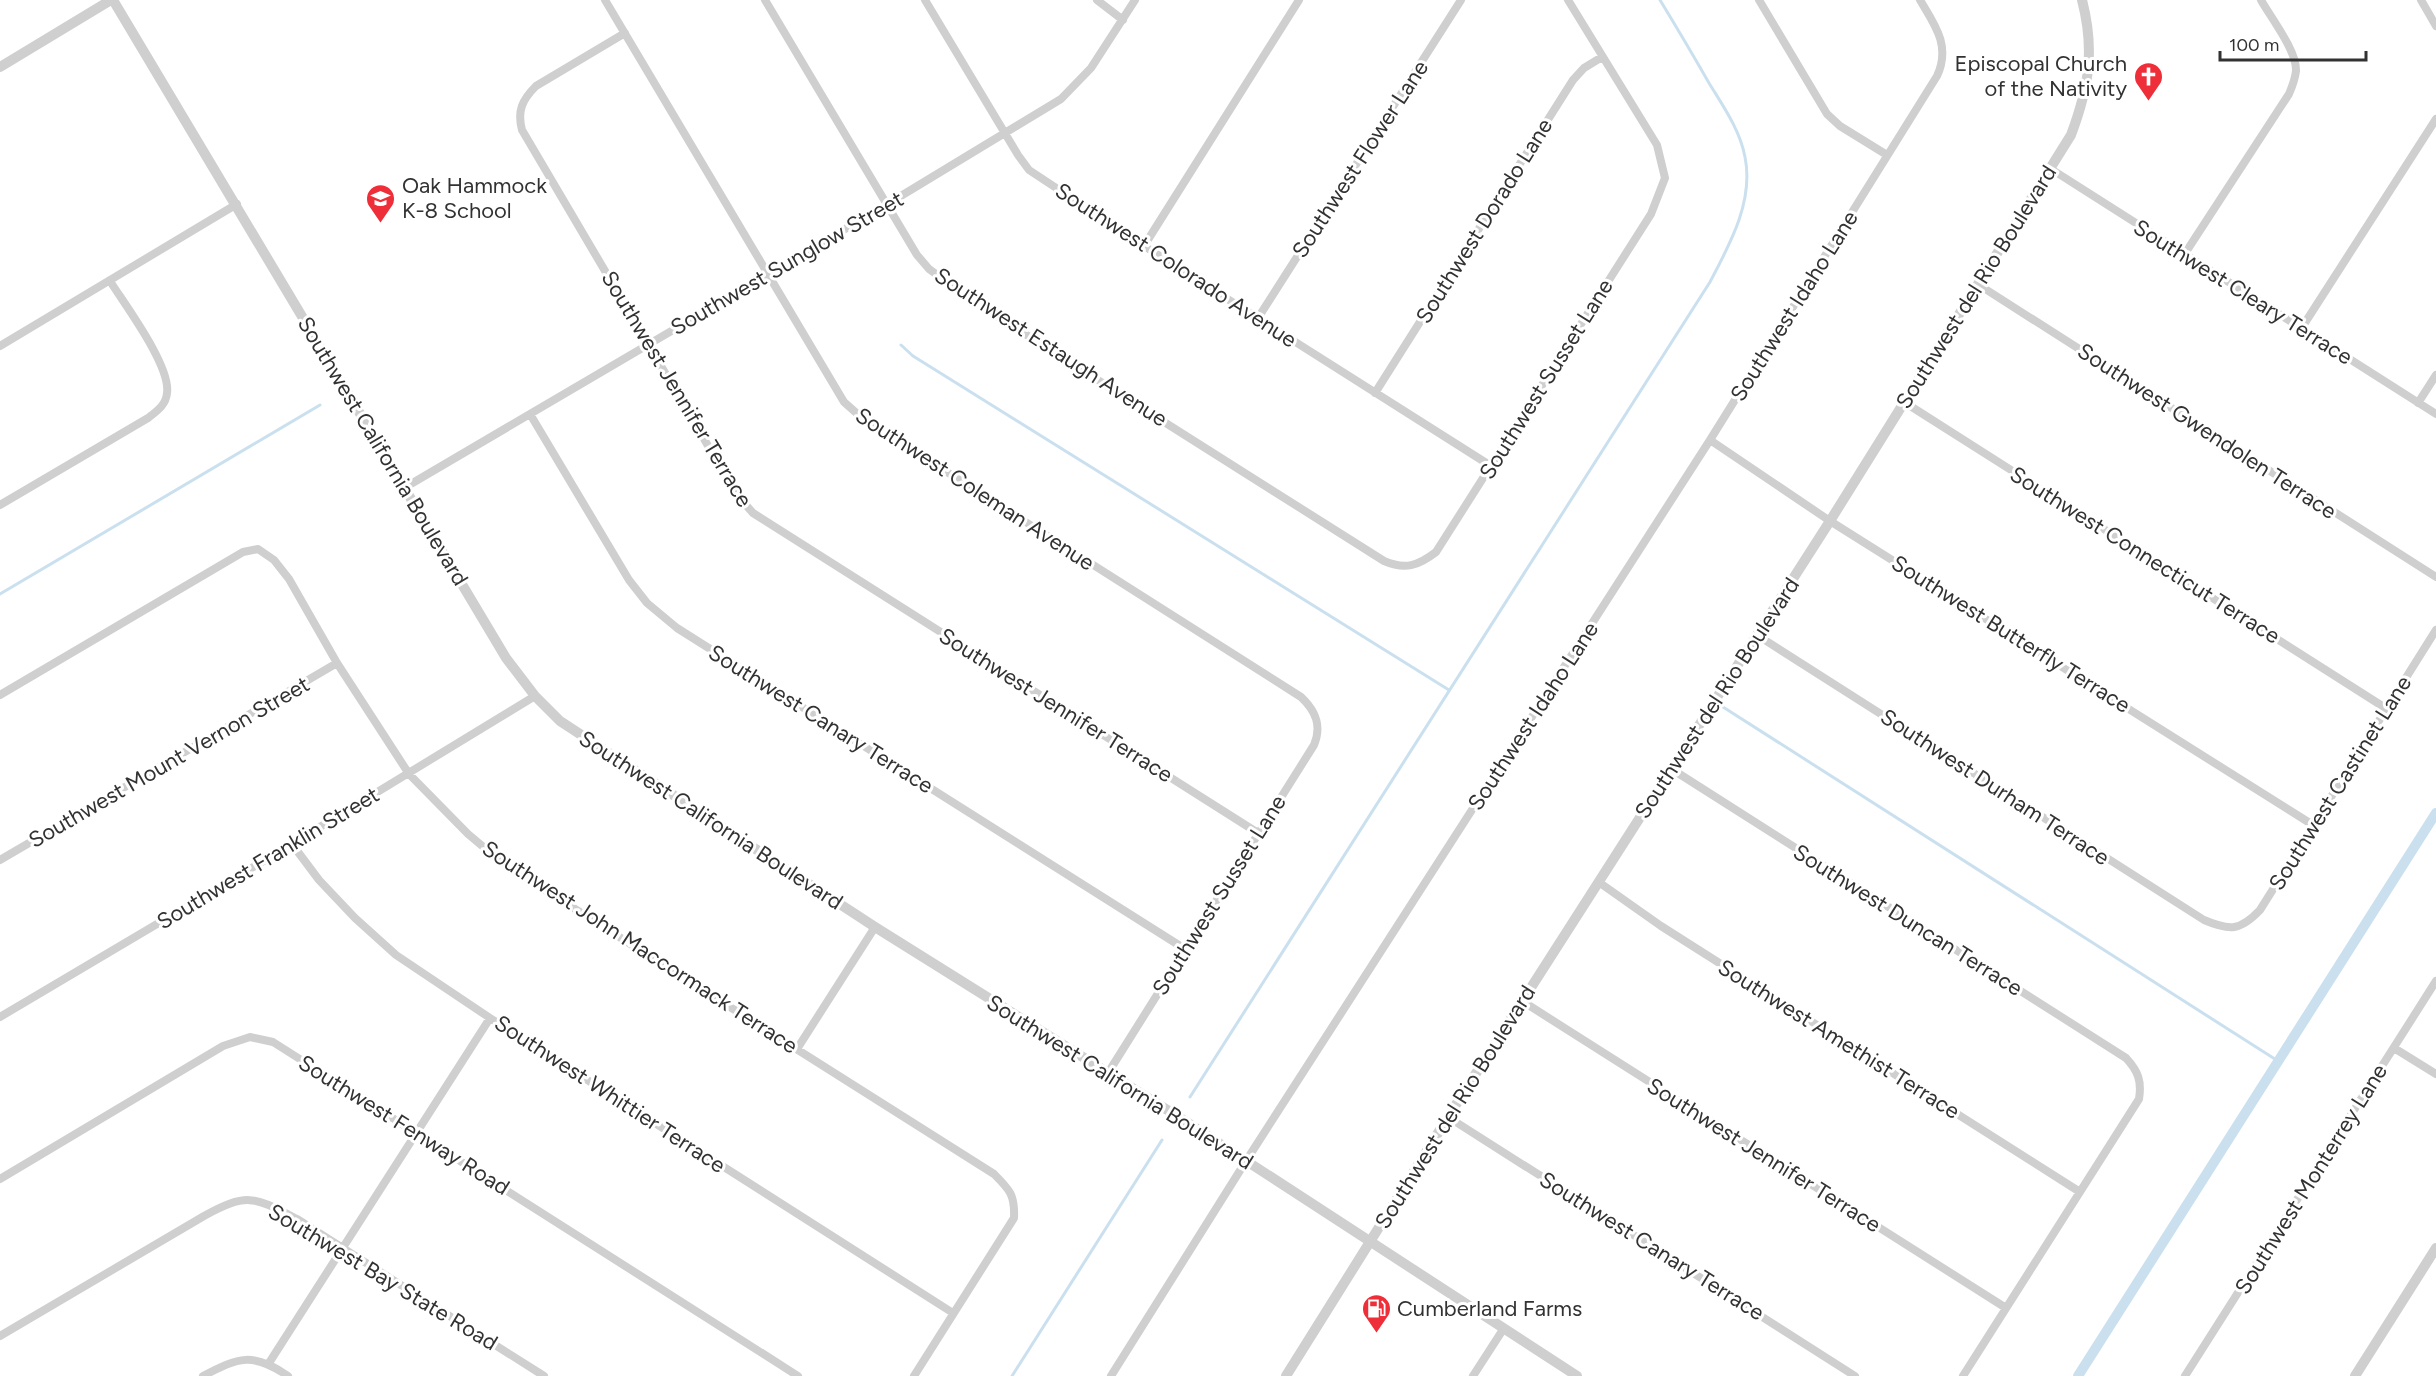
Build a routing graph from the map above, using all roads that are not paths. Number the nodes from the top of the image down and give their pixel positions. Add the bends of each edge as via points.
1 (112, 0) edge
2 (605, 0) edge
3 (765, 0) edge
4 (926, 0) edge
5 (1097, 0) edge
6 (1135, 0) edge
7 (1299, 0) edge
8 (1461, 0) edge
9 (1568, 0) edge
10 (1759, 0) edge
11 (1920, 0) edge
12 (2082, 0) edge
13 (2421, 0) edge
14 (2264, 1) edge
15 (1123, 20) junction
16 (2436, 26) edge
17 (625, 33) junction
18 (1602, 57) junction
19 (0, 67) edge
20 (2436, 119) edge
21 (1005, 134) junction
22 (1887, 155) junction
23 (2051, 170) junction
24 (237, 204) junction
25 (886, 205) junction
26 (1144, 246) junction
27 (2184, 255) junction
28 (767, 274) junction
29 (110, 281) junction
30 (1978, 285) junction
31 (1258, 318) junction
32 (2301, 329) junction
33 (649, 344) junction
34 (0, 346) edge
35 (2436, 375) edge
36 (1375, 393) junction
37 (1904, 402) junction
38 (2418, 403) junction
39 (530, 414) junction
40 (2436, 414) edge
41 (1710, 440) junction
42 (1491, 466) junction
43 (404, 488) junction
44 (0, 505) edge
45 (1830, 521) junction
46 (1411, 567) joint
47 (2436, 577) edge
48 (2436, 630) edge
49 (1757, 635) junction
50 (337, 663) junction
51 (0, 695) edge
52 (535, 696) junction
53 (2387, 709) junction
54 (1315, 714) joint
55 (1670, 768) junction
56 (409, 774) junction
57 (2313, 825) junction
58 (1258, 833) junction
59 (292, 844) junction
60 (0, 860) edge
61 (1600, 883) junction
62 (875, 927) junction
63 (2236, 928) joint
64 (1185, 949) junction
65 (2436, 981) edge
66 (1522, 1001) junction
67 (0, 1017) edge
68 (490, 1018) junction
69 (2394, 1048) junction
70 (797, 1049) junction
71 (1108, 1073) junction
72 (2436, 1074) edge
73 (1448, 1117) junction
74 (416, 1132) junction
75 (1246, 1161) junction
76 (0, 1179) edge
77 (2080, 1192) junction
78 (1371, 1241) junction
79 (343, 1248) junction
80 (2436, 1248) edge
81 (2006, 1308) junction
82 (953, 1313) junction
83 (1504, 1328) junction
84 (0, 1336) edge
85 (269, 1363) junction
86 (203, 1376) edge
87 (288, 1376) edge
88 (544, 1376) edge
89 (798, 1376) edge
90 (914, 1376) edge
91 (1111, 1376) edge
92 (1286, 1376) edge
93 (1473, 1376) edge
94 (1577, 1376) edge
95 (1856, 1376) edge
96 (1963, 1376) edge
97 (2186, 1376) edge
98 (2355, 1376) edge

1 - 19 street
1 - 24 street, Southwest California Boulevard
2 - 17 street, Southwest Coleman Avenue
3 - 25 street, Southwest Estaugh Avenue
4 - 21 street, Southwest Colorado Avenue
5 - 15 street
6 - 15 street, Southwest Sunglow Street
7 - 26 street
8 - 31 street, Southwest Flower Lane
9 - 18 street
10 - 22 street via 1827,114
11 - 22 street, Southwest Idaho Lane via 1939,32 1941,66
12 - 23 street, Southwest del Rio Boulevard via 2090,45 2089,73 2072,135
13 - 16 street
14 - 27 street via 2292,53 2296,67 2294,82
15 - 21 street, Southwest Sunglow Street via 1091,69 1061,99
17 - 28 street, Southwest Coleman Avenue
17 - 33 street, Southwest Jennifer Terrace via 536,86 525,98 519,119
18 - 36 street, Southwest Dorado Lane via 1573,80
18 - 42 street, Southwest Susset Lane via 1658,145 1665,178 1651,214
20 - 32 street
21 - 25 street, Southwest Sunglow Street
21 - 26 street, Southwest Colorado Avenue via 1029,170
22 - 41 street, Southwest Idaho Lane
23 - 27 street, Southwest Cleary Terrace
23 - 30 street, Southwest del Rio Boulevard
24 - 29 street
24 - 43 street, Southwest California Boulevard
25 - 28 street, Southwest Sunglow Street
25 - 46 street, Southwest Estaugh Avenue via 916,255 958,291 1384,561
26 - 31 street, Southwest Colorado Avenue
27 - 32 street, Southwest Cleary Terrace
28 - 33 street, Southwest Sunglow Street
28 - 54 street, Southwest Coleman Avenue via 844,402 862,418 1301,697
29 - 34 street
29 - 44 street via 162,366 168,390 164,403 148,418
30 - 37 street, Southwest del Rio Boulevard
30 - 47 street, Southwest Gwendolen Terrace
31 - 36 street, Southwest Colorado Avenue
32 - 38 street, Southwest Cleary Terrace
33 - 39 street, Southwest Sunglow Street
33 - 58 street, Southwest Jennifer Terrace via 737,495 753,513
35 - 38 street
36 - 42 street, Southwest Colorado Avenue
37 - 45 street, Southwest del Rio Boulevard
37 - 53 street, Southwest Connecticut Terrace
38 - 40 street, Southwest Cleary Terrace
39 - 43 street, Southwest Sunglow Street
39 - 64 street, Southwest Canary Terrace via 629,580 647,603 677,628
41 - 45 street, Southwest Butterfly Terrace
41 - 75 street, Southwest Idaho Lane
42 - 46 street, Southwest Susset Lane via 1436,552
43 - 52 street, Southwest California Boulevard via 506,658
45 - 49 street, Southwest del Rio Boulevard
45 - 57 street, Southwest Butterfly Terrace
48 - 53 street, Southwest Castinet Lane
49 - 55 street, Southwest del Rio Boulevard
49 - 63 street, Southwest Durham Terrace via 2204,920 2223,928
50 - 51 street, Southwest John Maccormack Terrace via 289,579 274,560 258,549 217,566
50 - 56 street, Southwest John Maccormack Terrace
50 - 60 street, Southwest Mount Vernon Street
52 - 56 street, Southwest Franklin Street
52 - 62 street, Southwest California Boulevard via 560,721
53 - 57 street, Southwest Castinet Lane
54 - 58 street, Southwest Susset Lane via 1318,730 1314,745
55 - 61 street, Southwest del Rio Boulevard
55 - 77 street, Southwest Duncan Terrace via 2126,1058 2140,1078 2139,1098
56 - 59 street, Southwest Franklin Street
56 - 70 street, Southwest John Maccormack Terrace via 450,818 501,861
57 - 63 street, Southwest Castinet Lane via 2260,910
58 - 64 street, Southwest Susset Lane
59 - 67 street, Southwest Franklin Street
59 - 68 street, Southwest Whittier Terrace via 319,880 396,955
61 - 66 street, Southwest del Rio Boulevard
61 - 77 street, Southwest Amethist Terrace via 1671,933
62 - 70 street
62 - 71 street, Southwest California Boulevard
64 - 71 street, Southwest Susset Lane
65 - 69 street, Southwest Monterrey Lane
66 - 73 street, Southwest del Rio Boulevard
66 - 81 street, Southwest Jennifer Terrace
68 - 74 street
68 - 82 street, Southwest Whittier Terrace
69 - 72 street
69 - 97 street, Southwest Monterrey Lane
70 - 82 street, Southwest John Maccormack Terrace via 994,1173 1008,1187 1015,1201 1014,1218
71 - 75 street, Southwest California Boulevard
73 - 78 street, Southwest del Rio Boulevard
73 - 95 street, Southwest Canary Terrace
74 - 76 street, Southwest Fenway Road via 273,1042 250,1037 223,1046
74 - 79 street
74 - 89 street, Southwest Fenway Road
75 - 78 street, Southwest California Boulevard
75 - 91 street, Southwest Idaho Lane
77 - 81 street
78 - 83 street, Southwest California Boulevard
78 - 92 street, Southwest del Rio Boulevard
79 - 84 street, Southwest Bay State Road via 274,1207 253,1199 231,1201
79 - 85 street
79 - 88 street, Southwest Bay State Road
80 - 98 street
81 - 96 street
82 - 90 street
83 - 93 street
83 - 94 street, Southwest California Boulevard
85 - 86 street via 232,1361
85 - 87 street

